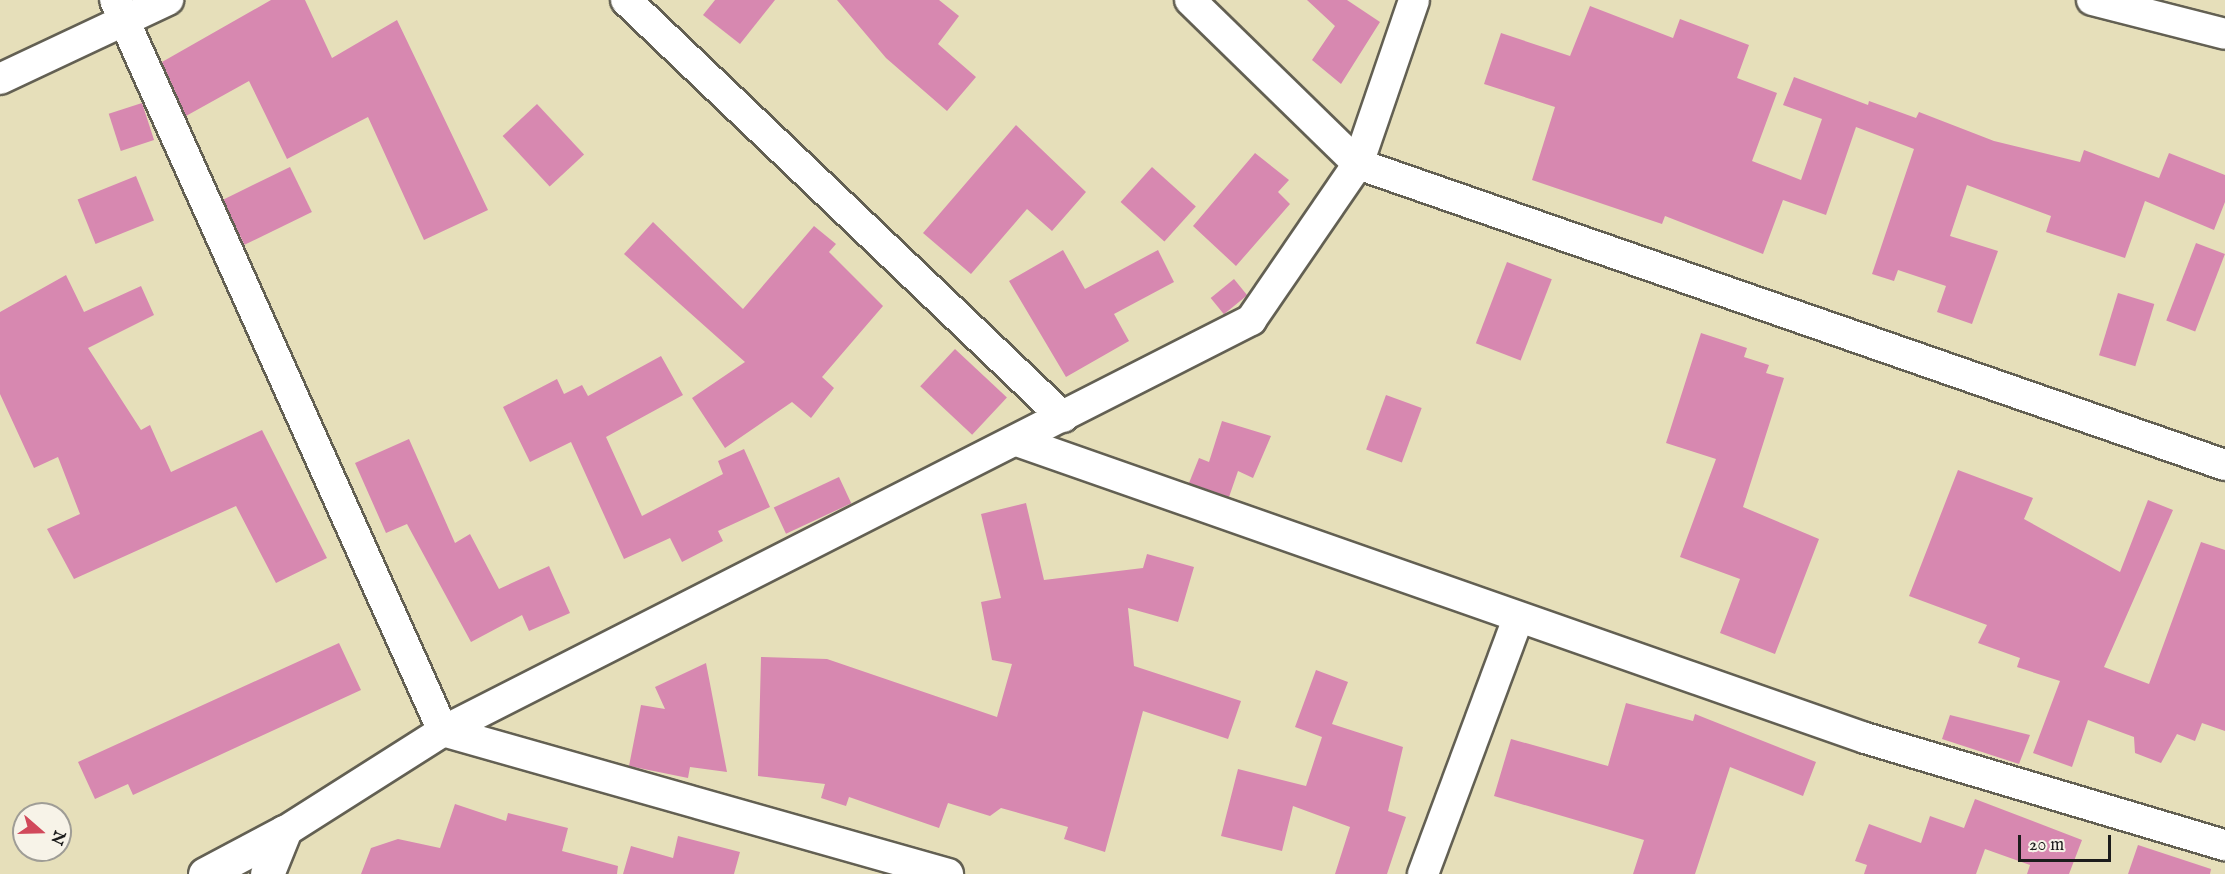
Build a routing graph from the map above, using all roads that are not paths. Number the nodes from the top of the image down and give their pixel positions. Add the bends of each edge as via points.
1 (168, 0) edge
2 (626, 0) edge
3 (1190, 0) edge
4 (1414, 0) edge
5 (2092, 0) edge
6 (119, 10) edge
7 (2225, 34) edge
8 (0, 79) edge
9 (1358, 164) junction
10 (1064, 417) junction
11 (1020, 442) junction
12 (2225, 465) edge
13 (1518, 618) junction
14 (443, 731) junction
15 (284, 832) junction
16 (2225, 845) edge
17 (205, 874) edge
18 (267, 874) edge
19 (948, 874) edge
20 (1424, 874) edge

1 - 6 street
2 - 10 street
3 - 9 street
4 - 9 street
5 - 7 street
6 - 8 street
6 - 14 street
9 - 10 street via 1251,320
9 - 12 street
10 - 11 street
11 - 13 street
11 - 14 street
13 - 16 street via 1865,738
13 - 20 street
14 - 15 street
14 - 19 street
15 - 17 street
15 - 18 street

